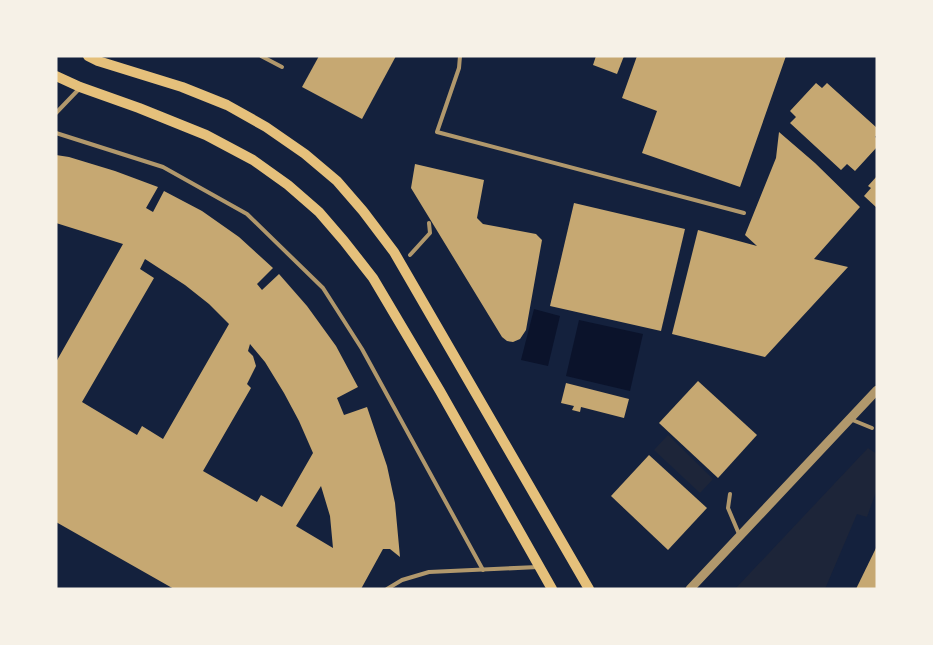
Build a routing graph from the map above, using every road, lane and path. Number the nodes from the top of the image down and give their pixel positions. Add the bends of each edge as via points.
1 (88, 56) edge
2 (261, 56) edge
3 (460, 56) edge
4 (282, 67) dead end
5 (56, 76) edge
6 (80, 87) junction
7 (56, 113) edge
8 (56, 133) edge
9 (744, 213) dead end
10 (429, 223) dead end
11 (410, 255) dead end
12 (877, 390) edge
13 (850, 419) junction
14 (872, 428) dead end
15 (730, 494) dead end
16 (740, 535) junction
17 (540, 567) junction
18 (483, 570) junction
19 (387, 589) edge
20 (552, 589) edge
21 (589, 589) edge
22 (690, 589) edge

1 - 21 main road via 227,105 305,154 337,182 394,252
2 - 4 lane
3 - 9 lane via 459,68 437,132
5 - 6 main road
6 - 7 lane
6 - 17 main road via 206,135 253,160 319,212 373,278
8 - 18 lane via 163,167 248,214 323,288 362,349
10 - 11 lane via 430,233
12 - 13 street
13 - 14 lane
13 - 16 street
15 - 16 lane via 728,508
16 - 22 street
17 - 18 lane
17 - 20 main road
18 - 19 lane via 429,572 402,580

